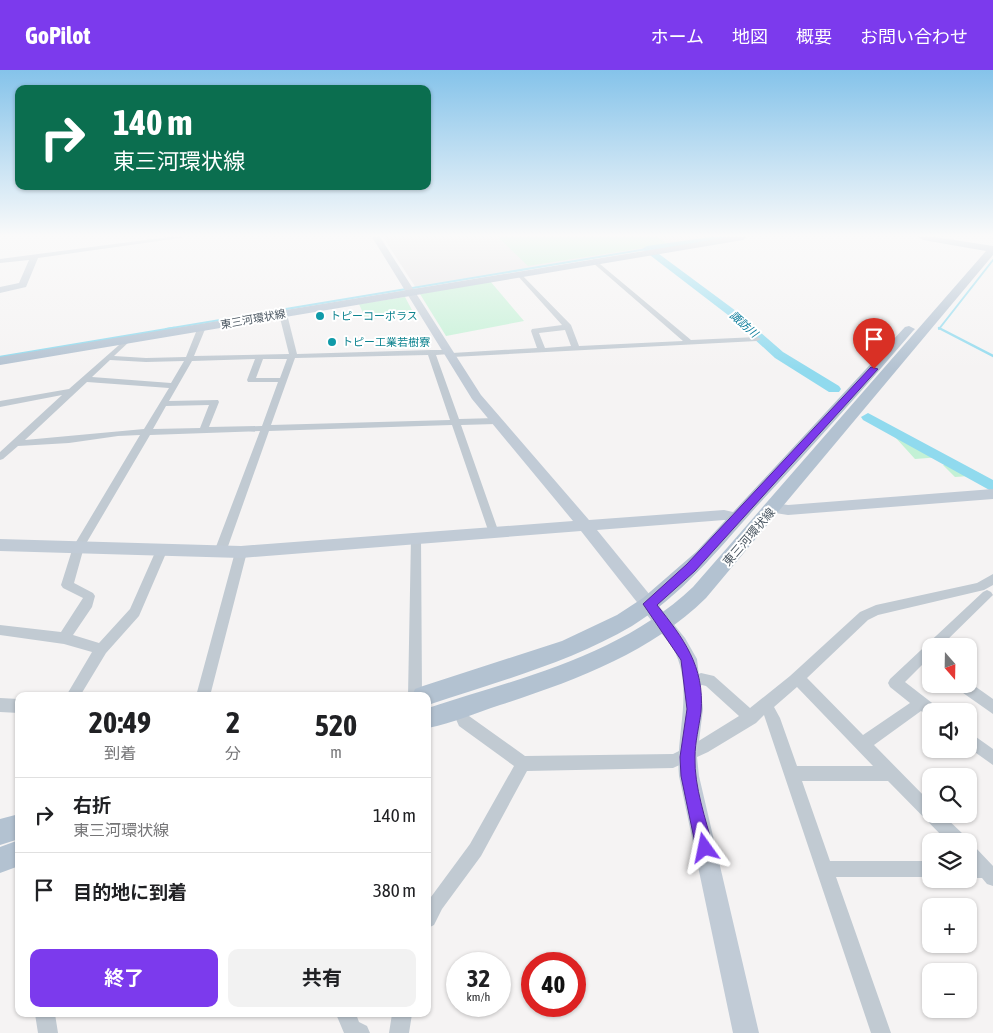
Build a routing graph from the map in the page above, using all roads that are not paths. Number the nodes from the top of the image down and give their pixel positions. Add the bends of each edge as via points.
1 (24, 282) edge
2 (404, 282) edge
3 (471, 282) edge
4 (526, 282) edge
5 (618, 282) edge
6 (957, 282) edge
7 (960, 282) edge
8 (0, 290) edge
9 (410, 292) junction
10 (283, 314) junction
11 (202, 327) junction
12 (568, 327) junction
13 (757, 339) dead end
14 (127, 340) junction
15 (690, 343) junction
16 (576, 349) junction
17 (542, 350) junction
18 (431, 352) junction
19 (450, 353) junction
20 (292, 356) junction
21 (260, 357) junction
22 (109, 358) junction
23 (189, 359) junction
24 (0, 361) edge
25 (85, 379) junction
26 (283, 380) junction
27 (174, 386) junction
28 (71, 391) junction
29 (0, 404) edge
30 (163, 404) junction
31 (496, 421) junction
32 (456, 424) junction
33 (265, 429) junction
34 (203, 431) junction
35 (146, 432) junction
36 (16, 443) junction
37 (0, 457) edge
38 (993, 494) edge
39 (774, 508) junction
40 (737, 518) junction
41 (585, 526) junction
42 (494, 533) junction
43 (416, 537) junction
44 (0, 545) edge
45 (79, 547) junction
46 (161, 551) junction
47 (220, 552) junction
48 (241, 552) junction
49 (993, 579) edge
50 (987, 593) edge
51 (650, 604) junction
52 (664, 623) junction
53 (0, 630) edge
54 (64, 638) junction
55 (944, 638) edge
56 (101, 649) junction
57 (922, 660) edge
58 (797, 678) junction
59 (692, 683) junction
60 (75, 692) edge
61 (204, 692) edge
62 (415, 692) edge
63 (431, 693) edge
64 (974, 693) edge
65 (922, 704) edge
66 (0, 705) edge
67 (15, 706) edge
68 (766, 706) junction
69 (993, 707) edge
70 (458, 708) junction
71 (922, 709) edge
72 (431, 717) edge
73 (751, 718) junction
74 (863, 744) junction
75 (977, 745) edge
76 (687, 757) junction
77 (993, 758) edge
78 (523, 764) junction
79 (891, 773) junction
80 (792, 774) junction
81 (15, 827) edge
82 (0, 832) edge
83 (950, 833) edge
84 (15, 855) edge
85 (0, 860) edge
86 (825, 869) junction
87 (922, 870) edge
88 (431, 910) edge
89 (45, 1017) edge
90 (347, 1017) edge
91 (402, 1017) edge
92 (48, 1033) edge
93 (360, 1033) edge
94 (400, 1033) edge
95 (746, 1033) edge
96 (881, 1033) edge

1 - 8 street via 23,285
2 - 9 street
3 - 9 main road, 東三河環状線
4 - 12 street
5 - 15 street
6 - 40 main road, 東三河環状線
7 - 39 main road, 東三河環状線
9 - 10 main road, 東三河環状線
9 - 19 street
10 - 11 main road, 東三河環状線
10 - 20 street
11 - 14 main road, 東三河環状線
11 - 23 street
12 - 16 street
12 - 17 street via 535,332
13 - 15 street
14 - 22 street
14 - 24 main road, 東三河環状線
15 - 16 street
16 - 17 street
17 - 19 street
18 - 19 street
18 - 20 street
18 - 32 street
19 - 31 street via 476,397
20 - 21 street
20 - 26 street
21 - 23 street
21 - 26 street via 251,380
22 - 23 street
22 - 25 street
23 - 27 street
25 - 27 street
25 - 28 street
26 - 33 street
27 - 30 street
28 - 29 street
28 - 36 street
30 - 34 street via 215,402
30 - 35 street
31 - 32 street
31 - 41 street
32 - 33 street
32 - 42 street
33 - 34 street
33 - 47 street
34 - 35 street
35 - 36 street
35 - 45 street
36 - 37 street
38 - 39 street via 788,510
39 - 52 main road, 東三河環状線 via 708,584
40 - 41 street via 724,515
40 - 51 main road, 東三河環状線 via 691,567
41 - 42 street
41 - 51 street
42 - 43 street
43 - 48 street
43 - 62 street
44 - 45 street
45 - 46 street
45 - 54 street via 67,585 89,596 88,603
46 - 47 street
46 - 56 street via 135,612
47 - 48 street
48 - 61 street
49 - 50 street
50 - 55 street
50 - 58 street via 870,613
51 - 52 street
51 - 63 main road, 東三河環状線 via 604,631 554,653
52 - 59 street via 688,659
52 - 70 main road, 東三河環状線 via 605,657
53 - 54 street
54 - 56 street
56 - 60 street
57 - 65 street via 895,683
58 - 68 street
58 - 74 street
59 - 73 street via 709,680
59 - 76 street via 694,709
64 - 69 street
66 - 67 street
68 - 73 street
68 - 80 street
70 - 72 main road, 東三河環状線
70 - 78 street via 464,720
71 - 74 street
73 - 76 street
74 - 79 street
75 - 77 street
76 - 78 street via 673,761
76 - 95 street
78 - 88 street via 479,846 464,869 434,902
79 - 80 street
79 - 83 street
80 - 86 street
81 - 82 main road
84 - 85 main road
86 - 87 street
86 - 96 street
89 - 92 street
90 - 93 street via 352,1029
91 - 94 street

